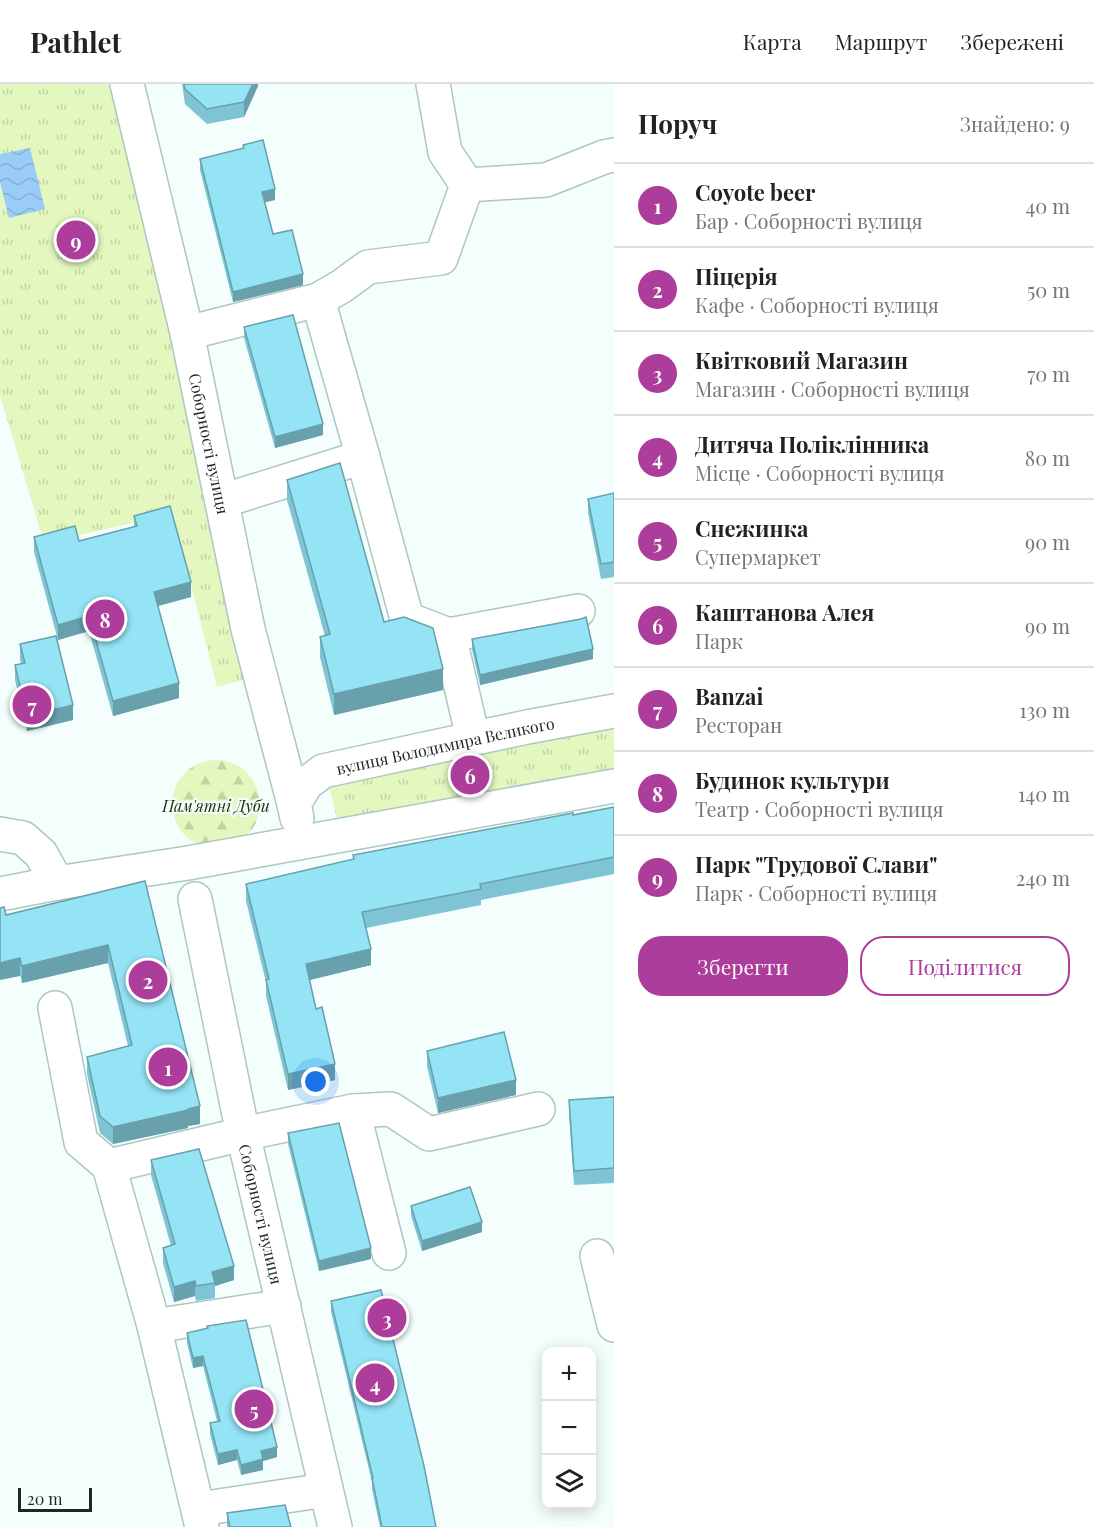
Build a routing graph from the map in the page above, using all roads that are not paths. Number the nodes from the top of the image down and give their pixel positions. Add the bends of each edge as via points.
1 (127, 84) edge
2 (433, 84) edge
3 (614, 155) edge
4 (467, 185) junction
5 (318, 300) junction
6 (187, 333) junction
7 (363, 457) junction
8 (222, 501) junction
9 (578, 611) dead end
10 (449, 635) junction
11 (614, 711) edge
12 (473, 738) junction
13 (614, 786) edge
14 (294, 804) junction
15 (0, 834) edge
16 (302, 843) junction
17 (57, 884) junction
18 (0, 894) edge
19 (195, 899) dead end
20 (55, 1008) dead end
21 (538, 1109) dead end
22 (352, 1111) junction
23 (243, 1134) junction
24 (109, 1166) junction
25 (389, 1253) dead end
26 (597, 1256) dead end
27 (284, 1306) junction
28 (614, 1325) edge
29 (154, 1326) junction
30 (326, 1490) junction
31 (201, 1518) edge
32 (335, 1527) edge

1 - 6 street, Соборності вулиця
2 - 4 street via 445,152
3 - 4 street via 546,180
4 - 5 street via 441,258 368,267
5 - 6 street
5 - 7 street
6 - 8 street, Соборності вулиця
7 - 8 street
7 - 10 street via 407,619
8 - 14 street, Соборності вулиця via 248,629
9 - 10 street
10 - 12 street
11 - 12 street, вулиця Володимира Великого
12 - 14 street, вулиця Володимира Великого via 323,771 306,784
13 - 16 street
14 - 16 street
15 - 17 street via 23,838 41,854
16 - 17 street
17 - 18 street
19 - 23 street, Соборності вулиця
20 - 24 street via 81,1142
21 - 22 street via 429,1134 392,1109
22 - 23 street
22 - 25 street
23 - 24 street
23 - 27 street, Соборності вулиця
24 - 29 street
26 - 28 street
27 - 29 street
27 - 30 street, Соборності вулиця
29 - 31 street
30 - 31 street
30 - 32 street, Соборності вулиця

